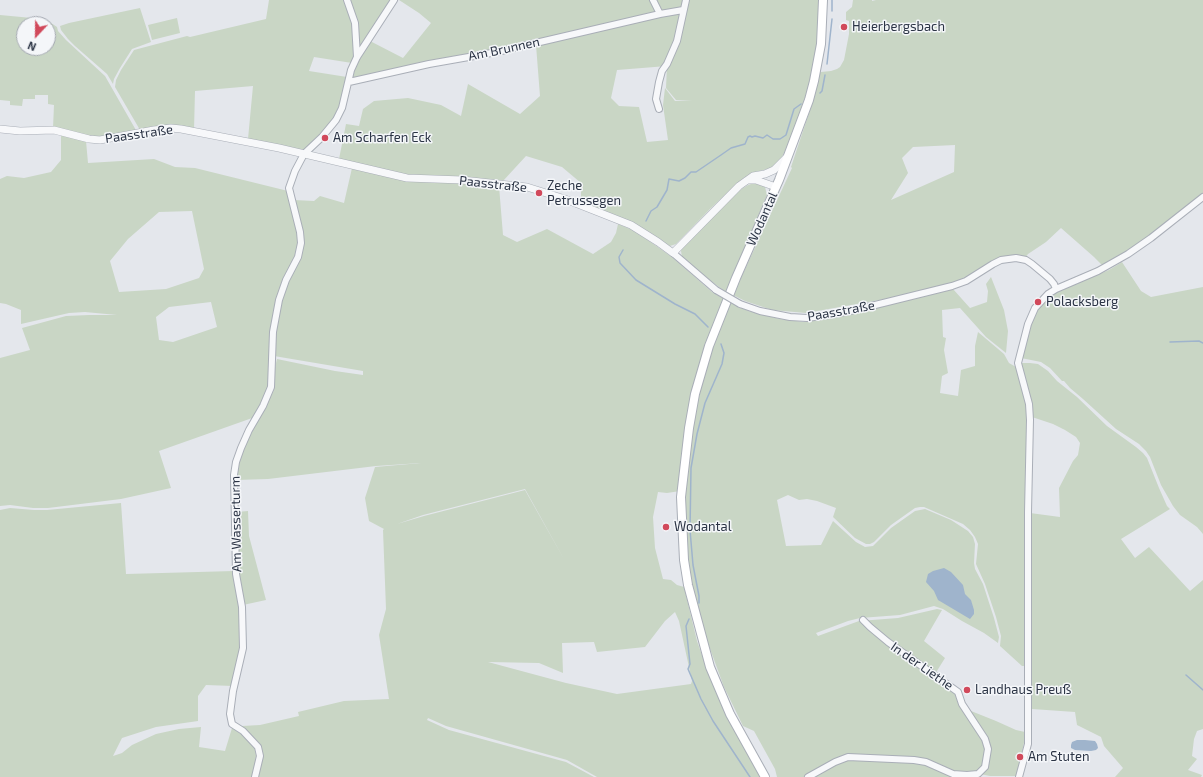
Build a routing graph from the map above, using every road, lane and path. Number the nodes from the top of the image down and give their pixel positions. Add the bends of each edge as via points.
1 (347, 0) edge
2 (394, 0) edge
3 (653, 0) edge
4 (686, 0) edge
5 (823, 0) edge
6 (683, 10) junction
7 (660, 14) junction
8 (356, 56) junction
9 (349, 82) junction
10 (659, 110) dead end
11 (0, 129) edge
12 (790, 153) junction
13 (304, 154) junction
14 (764, 174) junction
15 (750, 180) junction
16 (778, 183) junction
17 (1203, 197) edge
18 (673, 253) junction
19 (1056, 289) junction
20 (864, 620) dead end
21 (255, 777) edge
22 (765, 777) edge
23 (808, 777) edge
24 (1019, 777) edge

1 - 8 street via 355,23
2 - 8 street
3 - 7 street
4 - 6 street
5 - 12 main road, Wodantal via 821,44 814,81
6 - 7 street, Am Brunnen
6 - 10 street via 676,41 658,82 656,99
7 - 9 street, Am Brunnen via 497,52
8 - 9 street
9 - 13 street via 336,120
11 - 13 street, Paasstraße via 54,130 100,140 174,128
12 - 14 street, Wodantal via 774,170
12 - 16 main road, Wodantal
13 - 18 street, Paasstraße via 407,178 462,180 527,187 632,226
13 - 21 street, Am Wasserturm via 289,188 301,243 298,257 279,300 273,332 271,387 241,448 234,475 236,574 242,607 243,648 230,714 232,724 243,731 258,747 260,756
14 - 15 street, Wodantal via 753,176
14 - 16 street, Wodantal
15 - 16 street, Wodantal
15 - 18 street, Wodantal via 739,186
16 - 22 main road, Wodantal via 709,346 695,394 681,497 684,560 688,585 710,667 730,714
17 - 19 street via 1128,254 1098,271
18 - 19 street, Paasstraße, bridge via 716,290 740,304 790,318 807,318 856,310 952,286 966,281 1001,260 1016,258 1032,264 1050,279
19 - 24 street via 1035,308 1018,363 1029,404 1030,420 1028,744
20 - 23 street, In der Liethe via 888,642 958,692 962,704 985,739 988,749 985,767 978,774 952,774 926,762 914,760 848,757

